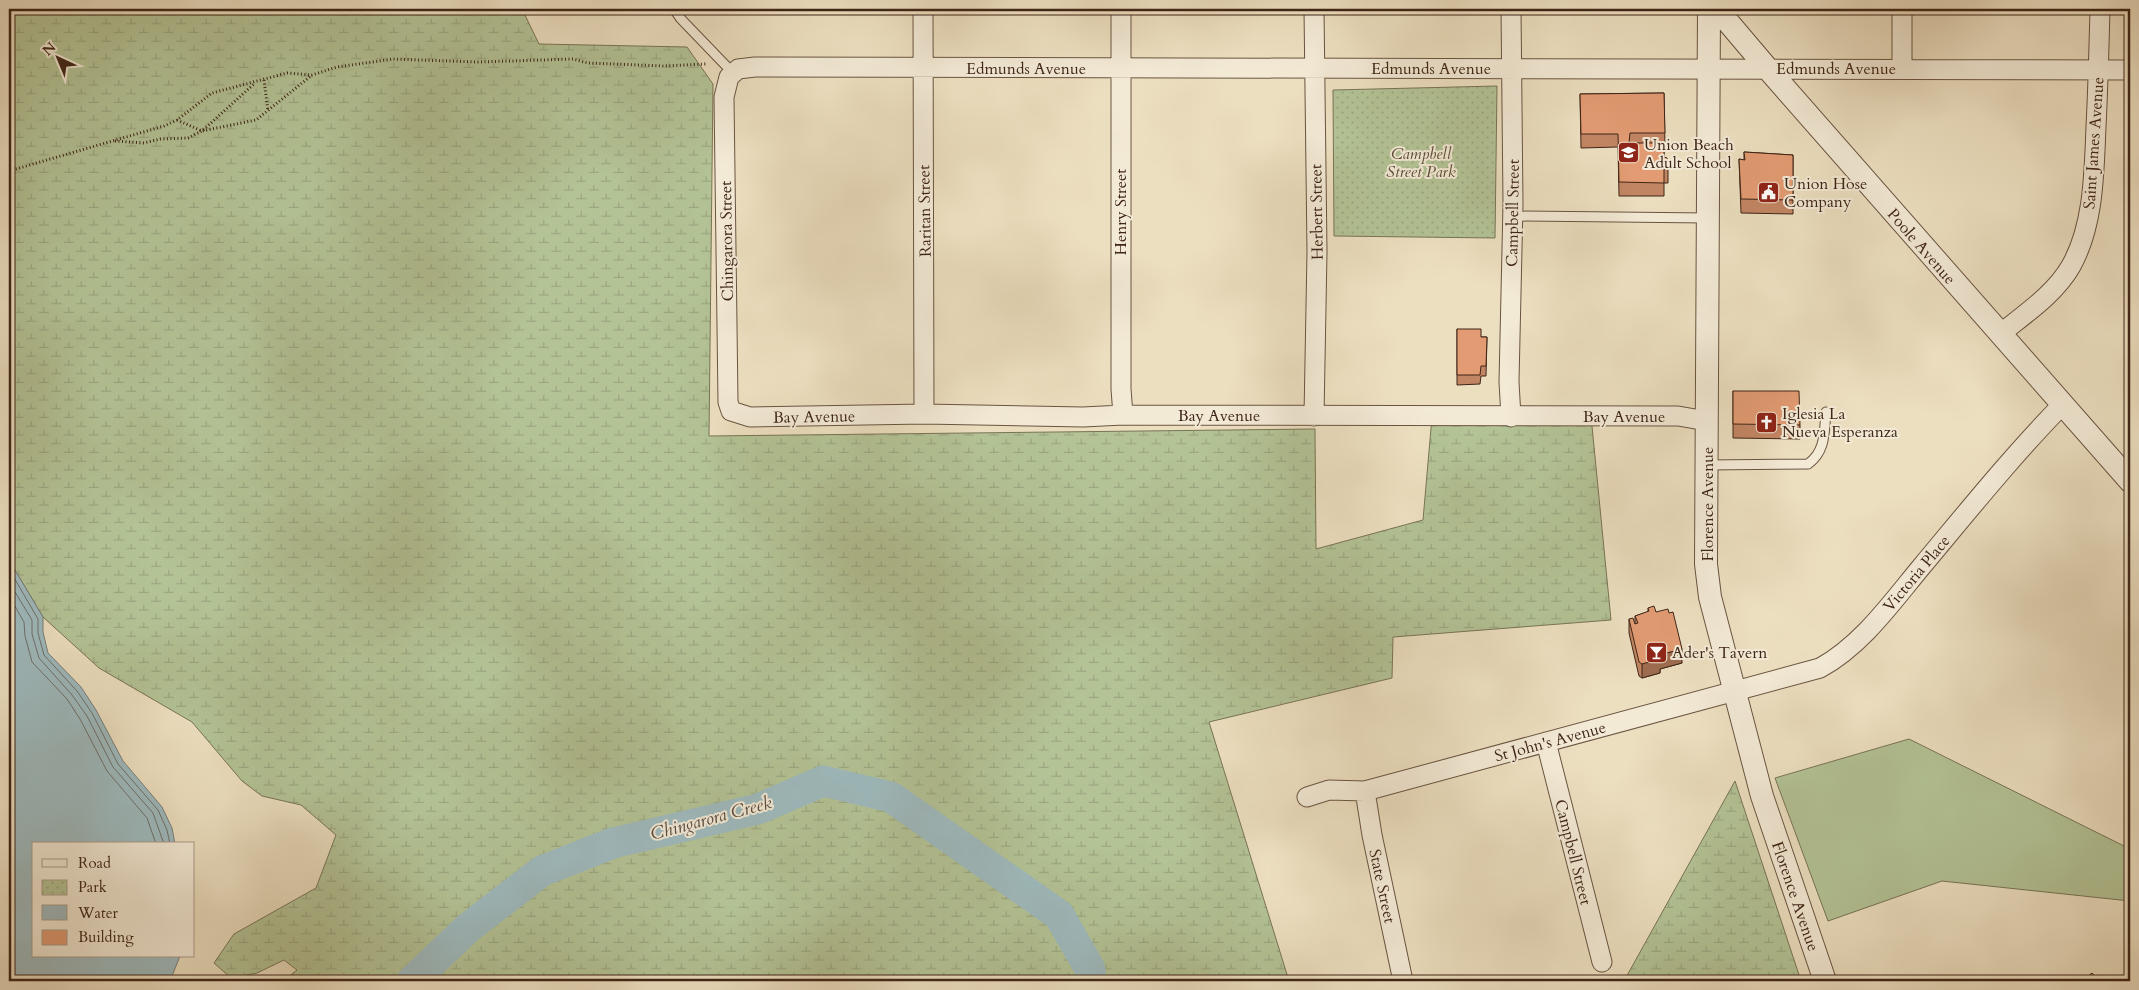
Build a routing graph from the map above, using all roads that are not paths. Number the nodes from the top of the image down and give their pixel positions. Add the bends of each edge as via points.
1 (674, 9) edge
2 (923, 9) edge
3 (1121, 9) edge
4 (1314, 9) edge
5 (1511, 9) edge
6 (1709, 9) edge
7 (1717, 9) edge
8 (1902, 9) edge
9 (2100, 9) edge
10 (1314, 67) junction
11 (728, 68) junction
12 (923, 68) junction
13 (1767, 68) junction
14 (1902, 68) junction
15 (1121, 69) junction
16 (1513, 69) junction
17 (1708, 69) junction
18 (2099, 70) junction
19 (2130, 70) edge
20 (1513, 216) junction
21 (1708, 218) junction
22 (2000, 334) junction
23 (2063, 404) junction
24 (731, 411) joint
25 (1826, 412) dead end
26 (924, 414) junction
27 (1123, 415) junction
28 (1314, 416) junction
29 (1511, 417) junction
30 (1707, 421) junction
31 (1706, 466) junction
32 (2130, 480) edge
33 (1734, 691) junction
34 (1546, 742) junction
35 (1365, 791) junction
36 (1306, 797) dead end
37 (1602, 962) dead end
38 (1403, 981) edge
39 (1825, 981) edge

1 - 11 lane
2 - 12 street, Raritan Street
3 - 15 street, Henry Street
4 - 10 street, Herbert Street
5 - 16 street, Campbell Street
6 - 17 street, Florence Avenue
7 - 13 street, Poole Avenue
8 - 14 street
9 - 18 street, Saint James Avenue
10 - 15 street, Edmunds Avenue
10 - 16 street, Edmunds Avenue
10 - 28 street, Herbert Street via 1317,252
11 - 12 street, Edmunds Avenue
11 - 24 street, Chingarora Street via 724,97 728,402
12 - 15 street, Edmunds Avenue
12 - 26 street, Raritan Street
13 - 14 street, Edmunds Avenue
13 - 17 street, Edmunds Avenue
13 - 22 street, Poole Avenue
14 - 18 street, Edmunds Avenue
15 - 27 street, Henry Street
16 - 17 street, Edmunds Avenue
16 - 20 street, Campbell Street
17 - 21 street, Florence Avenue
18 - 19 street, Edmunds Avenue
18 - 22 street, Saint James Avenue via 2094,179 2079,248 2057,285
20 - 21 lane
20 - 29 street, Campbell Street
21 - 30 street, Florence Avenue
22 - 23 street, Poole Avenue
23 - 32 street, Poole Avenue
23 - 33 street, Victoria Place via 2027,441 1850,648 1820,668
24 - 26 street, Bay Avenue via 750,417
25 - 31 lane via 1822,447 1808,464
26 - 27 street, Bay Avenue
27 - 28 street, Bay Avenue
28 - 29 street, Bay Avenue
29 - 30 street, Bay Avenue via 1678,416
30 - 31 street, Florence Avenue
31 - 33 street, Florence Avenue via 1706,564 1710,597
33 - 34 street, St John's Avenue
33 - 39 street, Florence Avenue via 1762,796
34 - 35 street, St John's Avenue
34 - 37 street, Campbell Street
35 - 36 street, St John's Avenue via 1329,790
35 - 38 street, State Street

